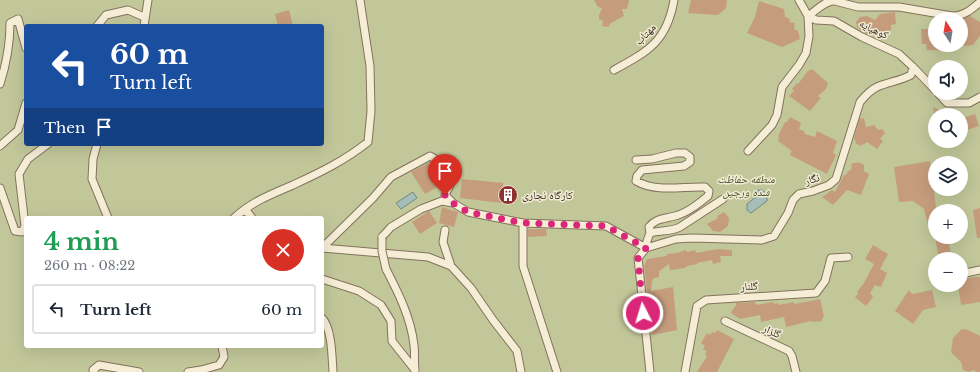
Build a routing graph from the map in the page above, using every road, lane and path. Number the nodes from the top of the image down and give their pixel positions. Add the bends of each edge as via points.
1 (148, 0) edge
2 (360, 0) edge
3 (674, 0) edge
4 (799, 0) edge
5 (980, 2) edge
6 (808, 16) junction
7 (144, 17) junction
8 (99, 24) edge
9 (144, 24) edge
10 (24, 41) edge
11 (913, 66) junction
12 (614, 70) dead end
13 (928, 82) edge
14 (0, 84) edge
15 (980, 97) edge
16 (944, 100) edge
17 (24, 110) edge
18 (0, 146) edge
19 (45, 146) edge
20 (96, 146) edge
21 (748, 151) dead end
22 (636, 160) dead end
23 (0, 188) edge
24 (723, 199) dead end
25 (453, 203) junction
26 (245, 209) junction
27 (107, 216) edge
28 (236, 216) edge
29 (250, 216) edge
30 (24, 217) edge
31 (523, 223) junction
32 (24, 228) edge
33 (445, 230) dead end
34 (650, 233) junction
35 (324, 246) edge
36 (324, 248) edge
37 (646, 248) junction
38 (848, 257) dead end
39 (451, 266) junction
40 (980, 270) edge
41 (968, 273) edge
42 (324, 281) edge
43 (324, 320) edge
44 (725, 321) dead end
45 (222, 348) edge
46 (415, 371) edge
47 (94, 372) edge
48 (139, 372) edge
49 (188, 372) edge
50 (333, 372) edge
51 (521, 372) edge
52 (556, 372) edge
53 (650, 372) edge
54 (685, 372) edge
55 (796, 372) edge

1 - 7 street
2 - 26 street via 370,66 371,111 368,142 329,168
3 - 12 street, مهتاب via 668,26 654,45
4 - 6 street
5 - 6 street via 960,16 952,16 900,7 858,7 831,1
6 - 11 street, کوهپایه via 816,20 834,22 899,54
6 - 21 street via 809,36 806,53 782,87 777,115 772,125
7 - 8 street via 128,10 106,15
7 - 9 street
10 - 14 street via 18,19 10,23 4,73
11 - 13 street, کوهپایه
11 - 37 street, نگار via 911,75 903,80 877,87 867,93 860,102 836,179 829,185 799,194 793,200 774,236 747,241 692,238
15 - 16 street via 969,104 947,103
17 - 18 street via 18,130
19 - 30 street via 28,159 19,174
20 - 27 street via 92,179
22 - 34 street via 685,153 690,157 690,162 684,166 642,170 636,181 667,188 705,187 709,191 708,196 686,212 654,221 649,227
23 - 32 street via 15,231 22,232
24 - 34 street via 677,229
25 - 31 street via 468,212
25 - 35 street via 445,195 452,181 446,165 430,156 391,177
25 - 46 street, bridge via 442,201 421,209 391,227 382,237 386,268 408,320 414,345
26 - 28 street
26 - 29 street
31 - 37 street via 606,226
31 - 52 street via 523,266
33 - 39 street via 444,242
34 - 37 street
36 - 39 street via 428,257
37 - 53 street via 638,258
38 - 54 street, گلنار via 831,258 825,281 816,293 706,300 697,306
39 - 51 street via 471,288 517,351
40 - 41 street
42 - 46 street via 359,290 381,305 391,321 392,341
43 - 50 street via 329,334
44 - 55 street, گلزار via 789,351
45 - 49 street via 224,357 219,365
47 - 48 street via 93,370 100,365

